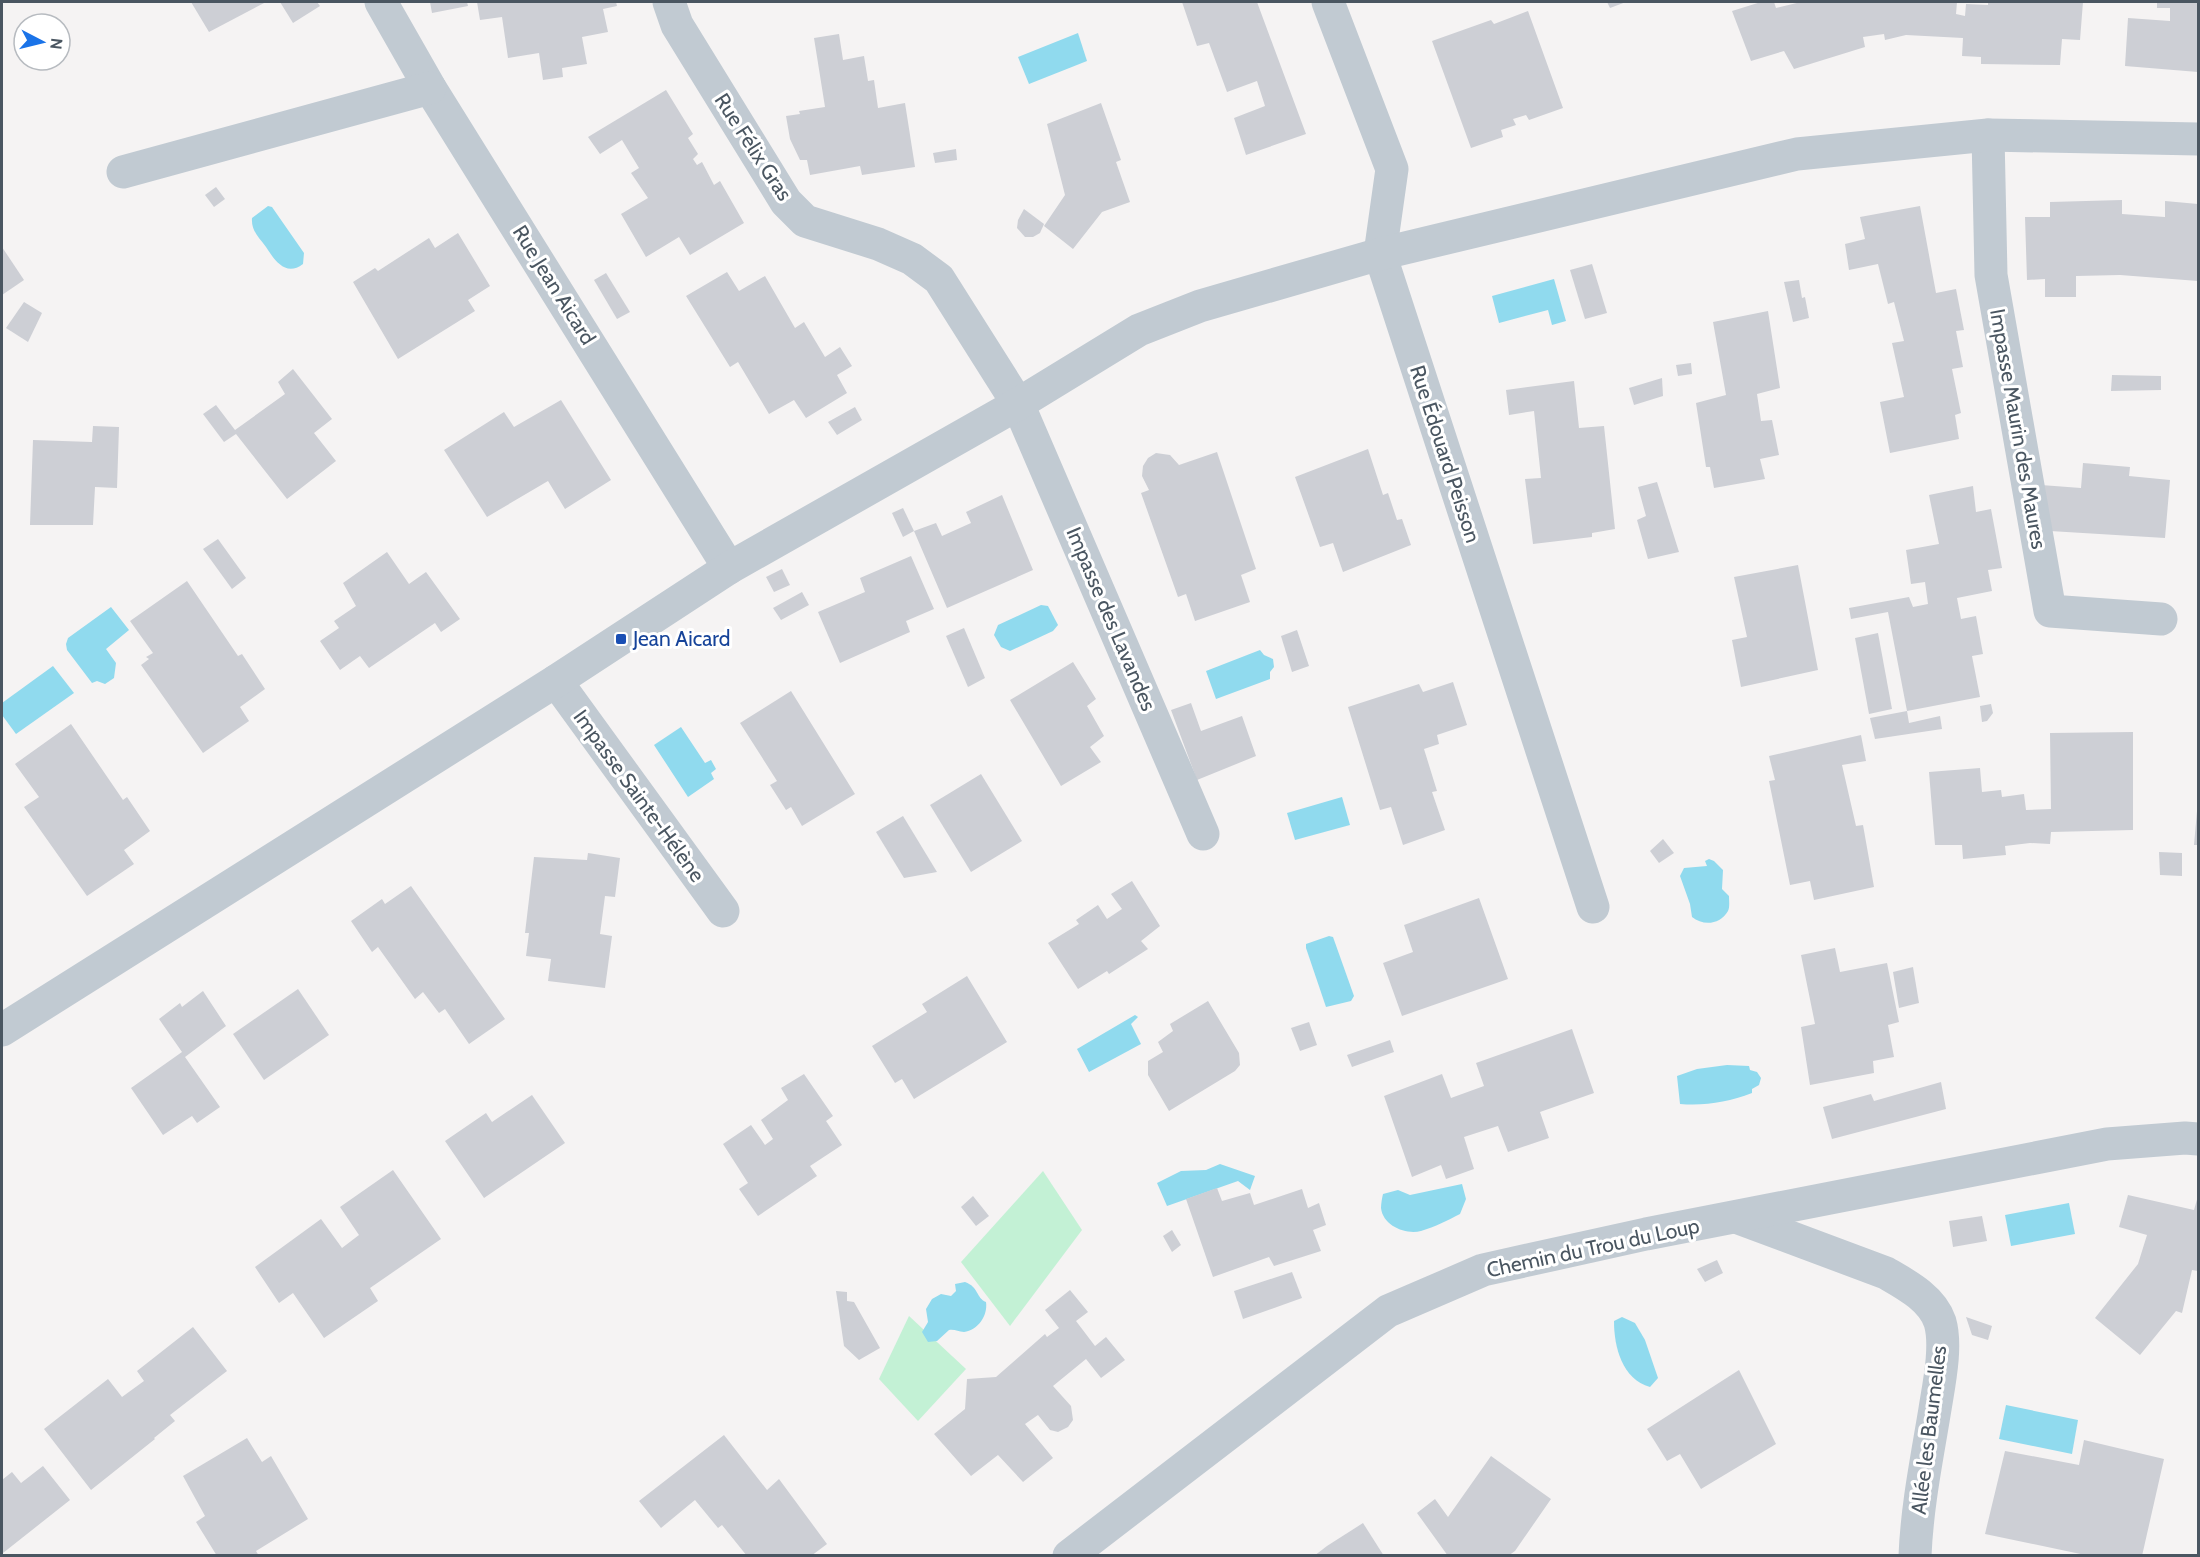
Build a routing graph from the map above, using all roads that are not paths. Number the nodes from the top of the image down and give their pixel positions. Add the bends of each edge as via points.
1 (381, 2) edge
2 (669, 2) edge
3 (1328, 2) edge
4 (430, 88) junction
5 (1988, 135) junction
6 (2199, 139) edge
7 (123, 172) dead end
8 (1380, 254) junction
9 (1018, 404) junction
10 (729, 568) junction
11 (2161, 619) dead end
12 (556, 681) junction
13 (1203, 834) dead end
14 (1593, 907) dead end
15 (723, 911) dead end
16 (2, 1030) edge
17 (2199, 1139) edge
18 (1736, 1217) junction
19 (1069, 1556) edge
20 (1915, 1556) edge

1 - 4 street, Rue Jean Aicard
2 - 9 street, Rue Félix Gras via 677,25 786,202 805,221 878,244 912,259 939,279
3 - 8 street, Rue Édouard Peisson via 1392,169
4 - 7 street
4 - 10 street, Rue Jean Aicard
5 - 6 street
5 - 8 street via 1797,154
5 - 11 street, Impasse Maurin des Maures via 1991,275 2050,611
8 - 9 street via 1200,306 1139,330
8 - 14 street, Rue Édouard Peisson
9 - 10 street
9 - 13 street, Impasse des Lavandes
10 - 12 street
12 - 15 street, Impasse Sainte-Hélène
12 - 16 street
17 - 18 street, Chemin du Trou du Loup via 2108,1143
18 - 19 street, Chemin du Trou du Loup via 1483,1270 1388,1311
18 - 20 street, Allée les Baumelles via 1886,1273 1924,1299 1939,1320 1942,1341 1938,1387

